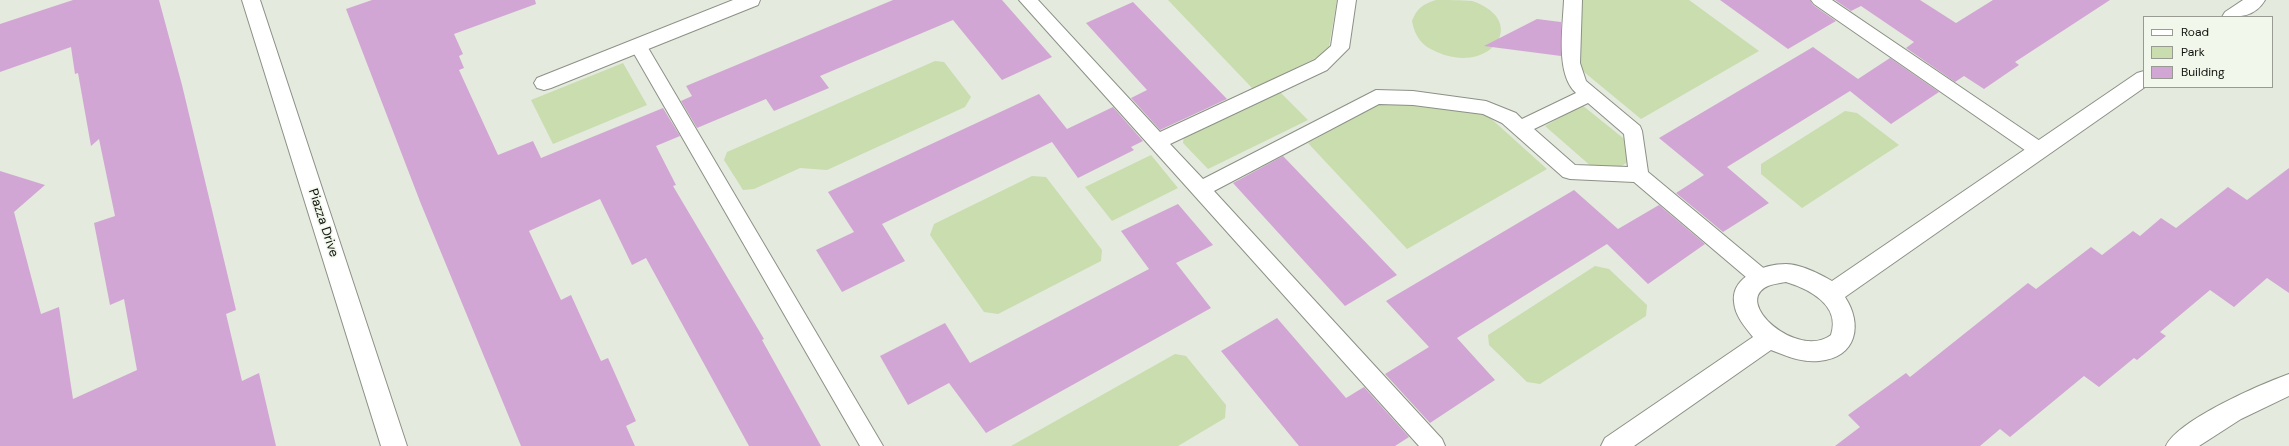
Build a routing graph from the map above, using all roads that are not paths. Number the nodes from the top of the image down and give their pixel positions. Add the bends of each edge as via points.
1 (251, 0) edge
2 (751, 0) edge
3 (1028, 0) edge
4 (1347, 0) edge
5 (1573, 0) edge
6 (1820, 0) edge
7 (2252, 1) edge
8 (2233, 16) edge
9 (638, 45) junction
10 (2143, 79) edge
11 (544, 83) dead end
12 (1590, 94) junction
13 (1520, 128) junction
14 (1158, 142) junction
15 (2039, 150) junction
16 (1639, 175) junction
17 (1200, 190) junction
18 (1760, 277) junction
19 (1830, 295) junction
20 (1769, 338) junction
21 (2289, 385) edge
22 (394, 446) edge
23 (872, 446) edge
24 (1434, 446) edge
25 (1614, 446) edge
26 (2179, 446) edge

1 - 22 street, Piazza Drive
2 - 9 street
3 - 14 lane
4 - 14 lane via 1340,48 1321,65
5 - 12 lane via 1571,63 1578,84
6 - 15 lane
7 - 8 street
9 - 11 street
9 - 23 lane
10 - 15 street
12 - 13 lane
12 - 16 lane via 1634,131
13 - 16 lane via 1570,172
13 - 17 lane via 1509,118 1486,108 1413,98 1376,97
14 - 17 lane
15 - 19 street
16 - 18 lane
17 - 24 lane
18 - 19 street via 1786,273 1810,280
18 - 20 street via 1750,285 1745,300 1748,314 1756,327
19 - 20 street via 1844,316 1845,330 1839,342 1821,351 1804,352 1789,349
20 - 25 street
21 - 26 street via 2215,421

